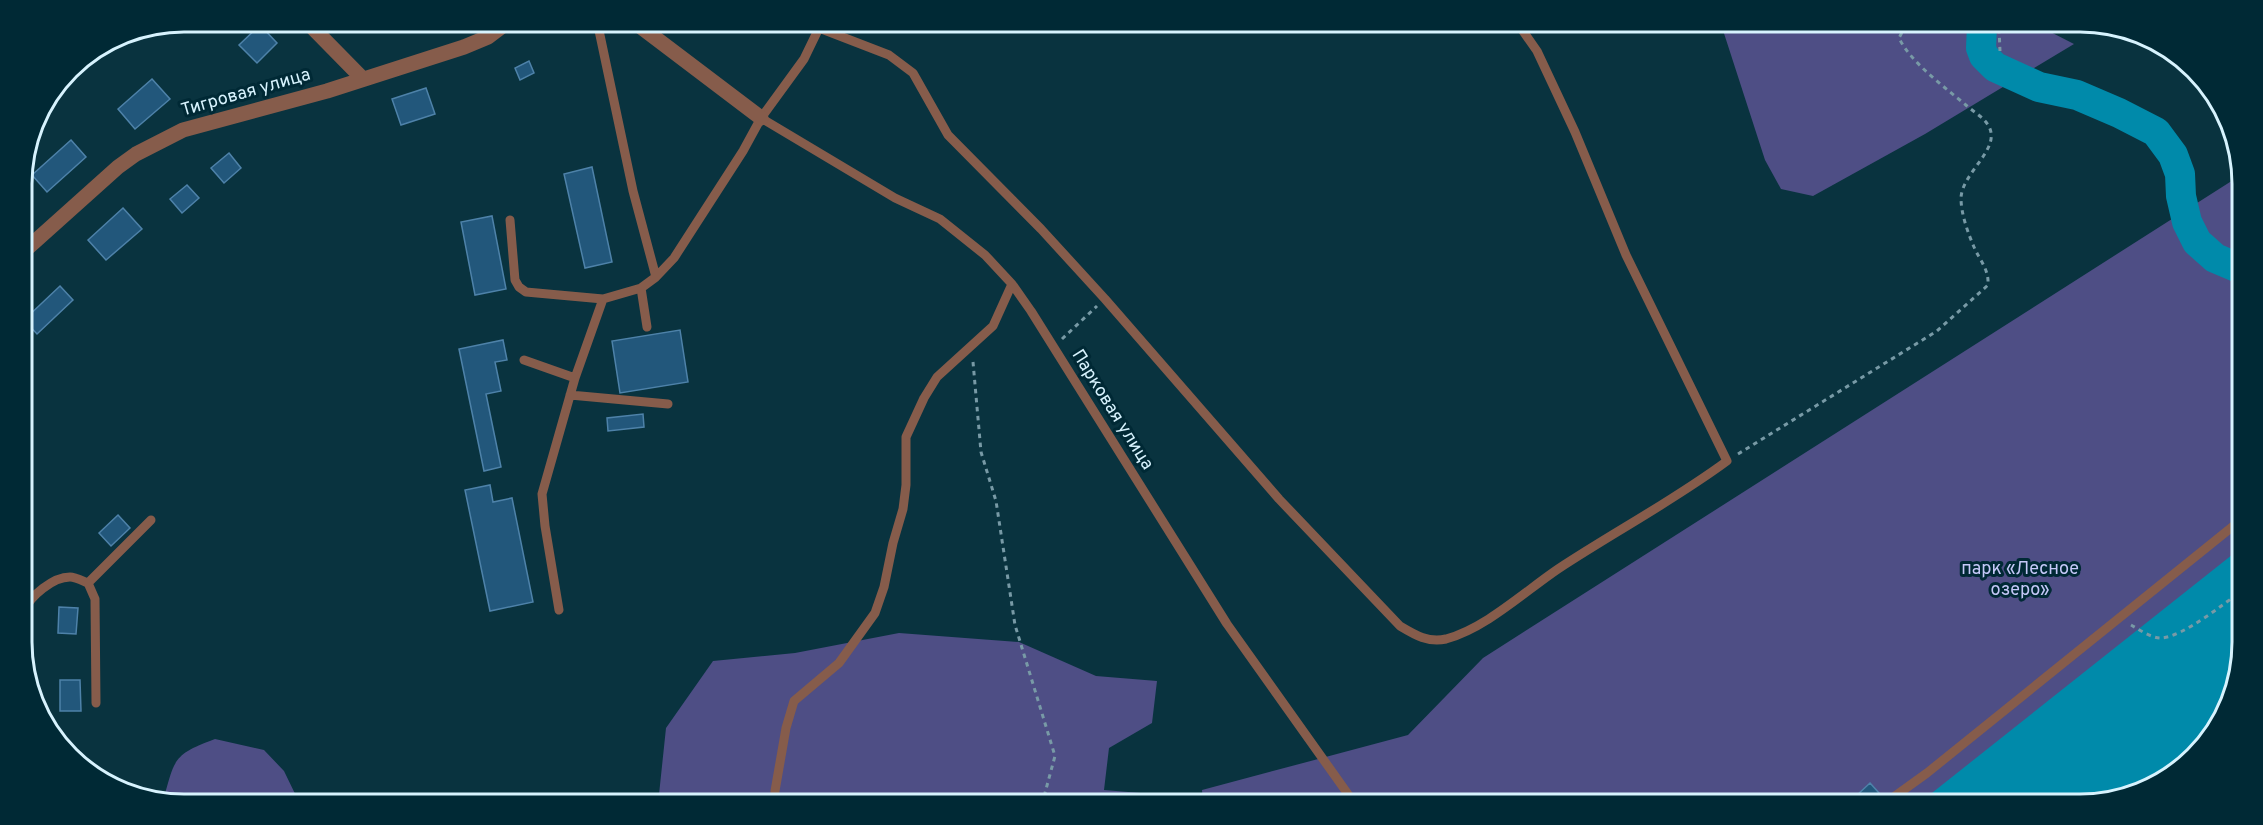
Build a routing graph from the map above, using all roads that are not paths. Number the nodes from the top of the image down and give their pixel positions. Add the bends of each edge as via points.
1 (317, 32) edge
2 (495, 32) edge
3 (599, 32) edge
4 (648, 32) edge
5 (814, 32) edge
6 (834, 32) edge
7 (1524, 32) edge
8 (363, 79) junction
9 (761, 118) junction
10 (510, 220) dead end
11 (32, 244) edge
12 (656, 277) junction
13 (1012, 284) junction
14 (641, 288) junction
15 (603, 299) junction
16 (647, 327) dead end
17 (524, 360) dead end
18 (575, 378) junction
19 (570, 395) junction
20 (668, 404) dead end
21 (151, 520) dead end
22 (2232, 527) edge
23 (88, 583) junction
24 (32, 599) edge
25 (559, 610) dead end
26 (96, 703) dead end
27 (1347, 793) edge
28 (1899, 793) edge
29 (775, 794) edge

1 - 8 street
2 - 8 street, Тигровая улица via 464,47
3 - 12 lane via 633,191
4 - 9 street
5 - 9 lane via 804,59
6 - 7 lane via 889,55 913,74 948,135 1105,299 1279,499 1400,626 1422,639 1445,639 1477,626 1727,461 1626,255 1537,51
8 - 11 street, Тигровая улица via 183,130 118,167
9 - 12 lane via 674,258
9 - 13 lane, Парковая улица via 895,198 940,219 985,255
10 - 15 lane via 515,280 519,287 526,292
12 - 14 lane
13 - 27 lane, Парковая улица via 1227,624
13 - 29 lane via 993,326 937,377 924,398 906,437 903,509 875,613 839,663 794,701
14 - 15 lane
14 - 16 lane
15 - 18 lane
17 - 18 lane
18 - 19 lane
19 - 20 lane
19 - 25 lane via 542,494
21 - 23 lane
22 - 28 lane
23 - 24 lane via 70,577 56,581
23 - 26 lane via 95,599

